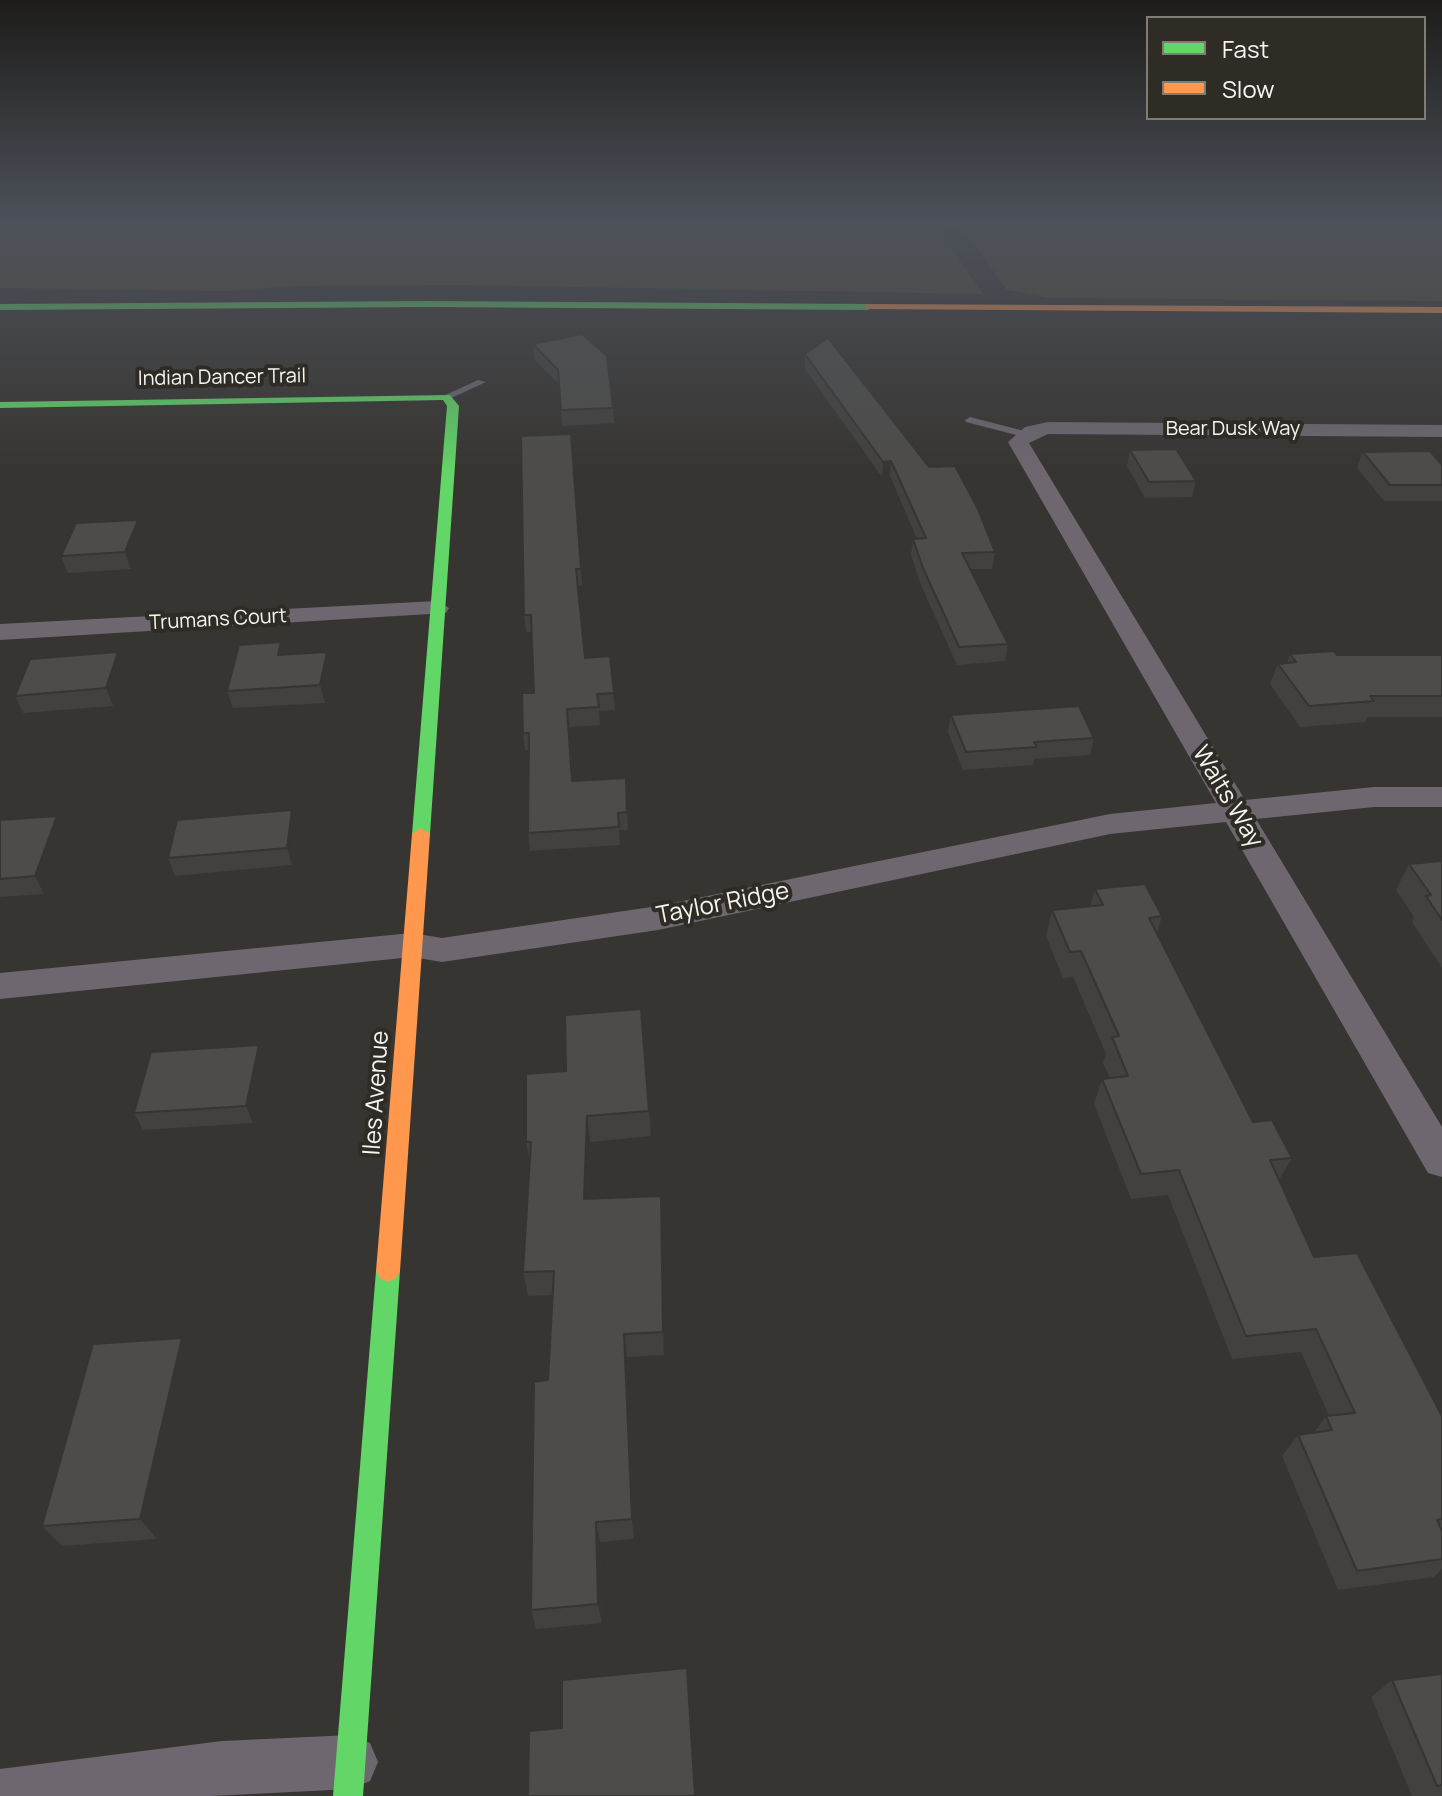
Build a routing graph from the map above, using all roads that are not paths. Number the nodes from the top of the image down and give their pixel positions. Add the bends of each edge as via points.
1 (1081, 308) edge
2 (1442, 310) edge
3 (481, 382) dead end
4 (446, 397) junction
5 (0, 405) edge
6 (970, 420) dead end
7 (1442, 431) edge
8 (1024, 434) junction
9 (437, 608) junction
10 (0, 632) edge
11 (1442, 797) edge
12 (1235, 810) junction
13 (412, 945) junction
14 (0, 986) edge
15 (1442, 1161) edge
16 (350, 1779) edge
17 (0, 1796) edge

1 - 2 street
3 - 4 lane
4 - 5 street, Indian Dancer Trail
4 - 9 street, Iles Avenue via 453,406
6 - 8 lane
7 - 8 street, Bear Dusk Way via 1048,428
8 - 12 street, Walts Way via 1019,448
9 - 10 street, Trumans Court
9 - 13 street, Iles Avenue
11 - 12 street, Taylor Ridge via 1374,797
12 - 13 street, Taylor Ridge via 1110,824 658,918 442,950
12 - 15 street, Walts Way
13 - 14 street, Taylor Ridge
13 - 16 street, Iles Avenue
16 - 17 street via 222,1768

